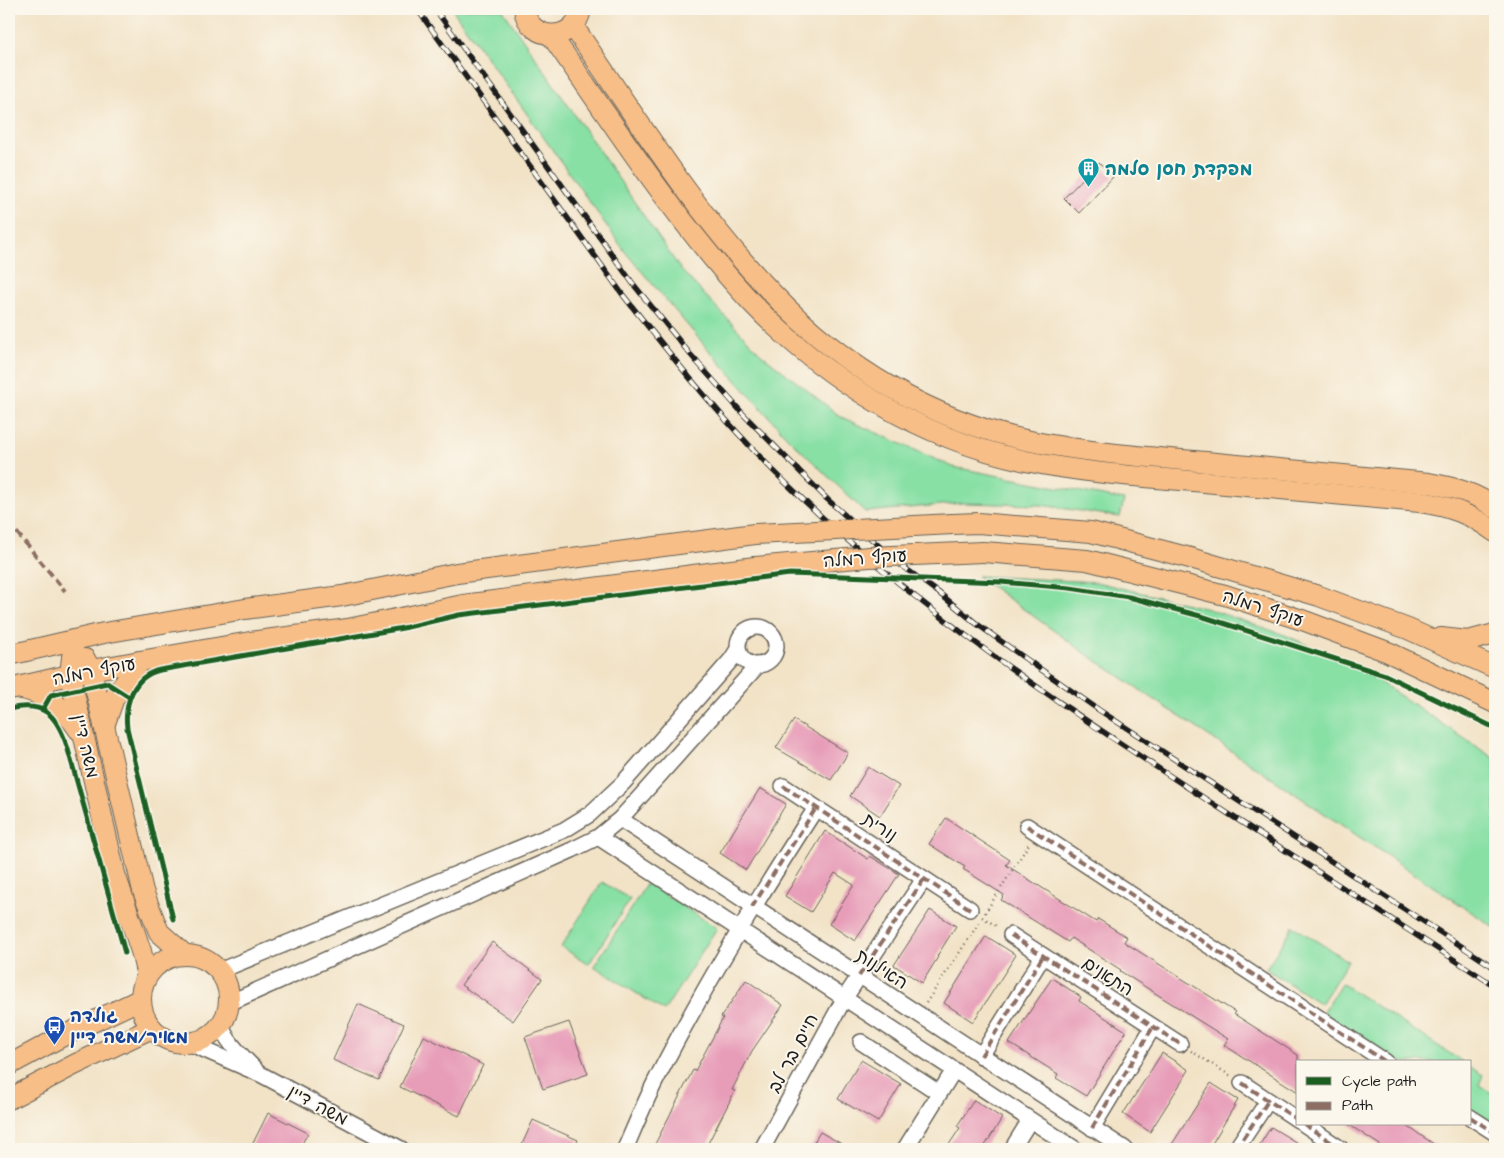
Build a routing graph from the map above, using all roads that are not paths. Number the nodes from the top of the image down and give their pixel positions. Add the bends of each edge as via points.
1 (524, 9) edge
2 (577, 18) edge
3 (552, 35) junction
4 (1495, 508) edge
5 (1495, 532) edge
6 (1495, 634) edge
7 (1421, 635) junction
8 (74, 640) junction
9 (738, 649) junction
10 (9, 655) edge
11 (140, 661) junction
12 (758, 665) junction
13 (1495, 668) edge
14 (91, 670) junction
15 (70, 675) junction
16 (9, 689) edge
17 (1495, 703) edge
18 (104, 726) junction
19 (83, 736) junction
20 (783, 786) dead end
21 (816, 808) junction
22 (620, 819) junction
23 (1032, 829) road end
24 (598, 837) junction
25 (924, 879) junction
26 (752, 907) junction
27 (976, 913) road end
28 (739, 930) junction
29 (1011, 935) road end
30 (184, 955) junction
31 (1043, 956) junction
32 (219, 971) junction
33 (147, 976) junction
34 (859, 976) junction
35 (141, 998) junction
36 (844, 999) junction
37 (229, 1002) junction
38 (221, 1024) junction
39 (1153, 1027) junction
40 (152, 1028) junction
41 (861, 1042) dead end
42 (189, 1043) junction
43 (1180, 1044) road end
44 (981, 1056) junction
45 (1383, 1060) edge
46 (9, 1065) edge
47 (954, 1070) junction
48 (262, 1075) junction
49 (1242, 1083) road end
50 (939, 1094) junction
51 (9, 1099) edge
52 (1268, 1101) junction
53 (1472, 1118) edge
54 (1296, 1119) edge
55 (1030, 1120) junction
56 (1307, 1126) edge
57 (1092, 1128) junction
58 (1495, 1133) edge
59 (401, 1149) edge
60 (625, 1149) edge
61 (762, 1149) edge
62 (905, 1149) edge
63 (1012, 1149) edge
64 (1075, 1149) edge
65 (1125, 1149) edge
66 (1236, 1149) edge
67 (1341, 1149) edge

1 - 3 main road via 532,26
2 - 3 main road via 563,32
2 - 4 main road via 682,184 727,243 772,294 818,338 858,368 917,403 972,425 1034,442 1101,453 1450,486
3 - 5 main road via 660,190 752,303 800,348 850,386 903,418 961,442 1023,460 1092,472 1426,503 1460,511
6 - 7 main road via 1468,641
7 - 8 main road, עוקף רמלה, bridge via 1274,581 1091,532 978,523 755,534 457,573 342,596 244,609
7 - 13 main road, עוקף רמלה
8 - 10 main road, עוקף רמלה
8 - 14 main road, משה דיין
8 - 15 main road, משה דיין
9 - 12 street via 745,661
9 - 12 street via 740,637 749,628 761,626 772,633 777,644 774,656
9 - 32 street via 623,783 590,814 564,830
11 - 14 main road, עוקף רמלה
11 - 17 main road, עוקף רמלה, bridge via 348,629 463,606 755,567 869,557 984,552 1087,560 1225,595 1388,652
11 - 18 main road via 114,698
12 - 22 street
14 - 15 main road, עוקף רמלה
14 - 18 main road, משה דיין
15 - 16 main road, עוקף רמלה
15 - 19 main road, משה דיין
16 - 19 main road via 36,692 54,701
18 - 30 main road, משה דיין via 150,913 159,932
19 - 33 main road, משה דיין via 115,874
20 - 21 street, נורית
21 - 25 street, נורית
21 - 26 street
22 - 24 street
22 - 26 street, האילנות
23 - 45 street
24 - 28 street
24 - 37 street
25 - 27 street, נורית
25 - 34 street
26 - 28 street
26 - 34 street, האילנות
28 - 36 street
28 - 60 street via 662,1067
29 - 31 street, התאנים
30 - 32 main road via 210,962
30 - 33 main road via 162,961
31 - 39 street, התאנים
31 - 44 street
32 - 37 main road via 225,980
33 - 35 main road
34 - 36 street, חיים בר לב
34 - 44 street, האילנות
35 - 40 main road via 142,1009
35 - 46 main road
36 - 47 street
36 - 61 street, חיים בר לב
37 - 38 main road
38 - 42 main road via 213,1034
38 - 48 street, משה דיין via 231,1042
39 - 43 street, התאנים
39 - 57 street
40 - 42 main road via 162,1037
40 - 51 main road
41 - 50 street
42 - 48 street, משה דיין
44 - 57 street, האילנות
47 - 50 street
47 - 55 street
48 - 59 street, משה דיין
49 - 52 street
50 - 62 street
52 - 54 street
52 - 66 street
53 - 58 street
55 - 63 street
55 - 64 street
56 - 67 street
57 - 65 street, האילנות

